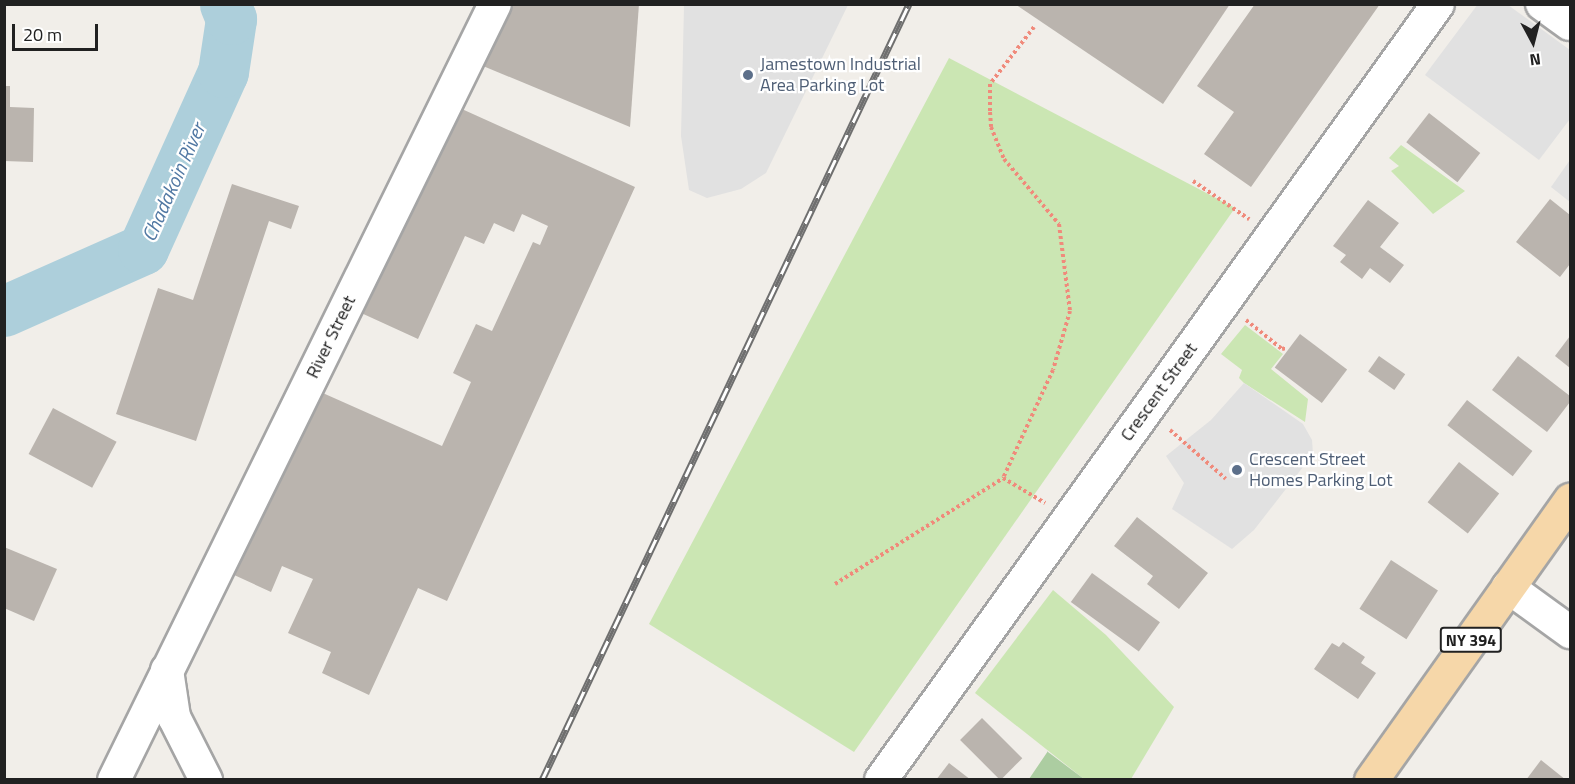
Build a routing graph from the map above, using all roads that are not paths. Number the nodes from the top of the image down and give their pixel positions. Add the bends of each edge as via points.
1 (495, 4) edge
2 (1438, 4) edge
3 (1542, 4) edge
4 (1570, 24) edge
5 (1570, 500) edge
6 (1508, 587) junction
7 (1570, 632) edge
8 (168, 670) junction
9 (114, 780) edge
10 (206, 780) edge
11 (880, 780) edge
12 (1371, 780) edge

1 - 8 street, River Street
2 - 11 street, Crescent Street
3 - 4 street
5 - 6 main road, NY 394
6 - 7 street
6 - 12 main road, NY 394
8 - 9 street, River Street
8 - 10 street via 174,717

